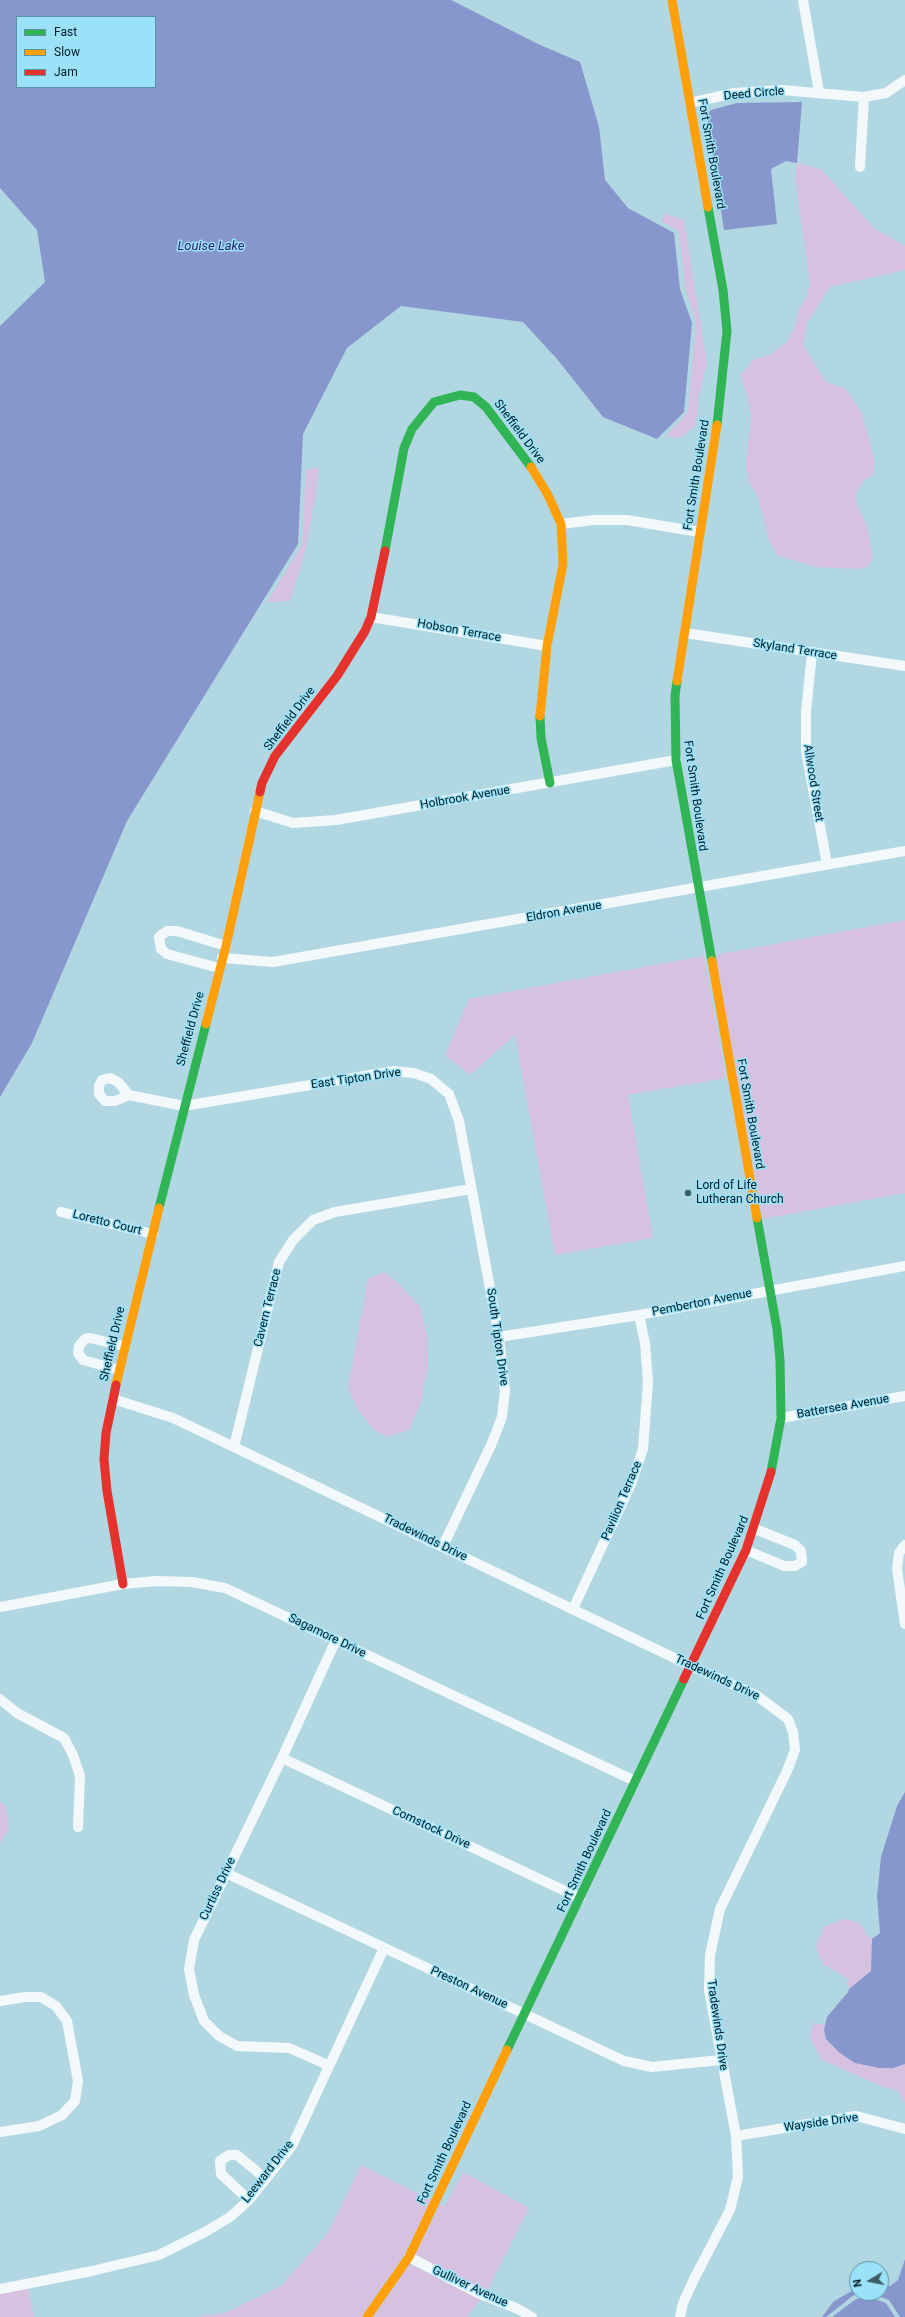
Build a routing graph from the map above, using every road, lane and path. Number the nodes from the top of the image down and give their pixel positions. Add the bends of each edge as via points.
1 (672, 0) edge
2 (803, 0) edge
3 (905, 80) edge
4 (819, 92) junction
5 (864, 97) junction
6 (690, 103) junction
7 (860, 167) dead end
8 (561, 524) junction
9 (700, 532) junction
10 (371, 617) junction
11 (685, 633) junction
12 (547, 646) junction
13 (812, 654) junction
14 (905, 666) edge
15 (676, 760) junction
16 (550, 783) junction
17 (256, 811) junction
18 (905, 851) edge
19 (827, 864) junction
20 (697, 889) junction
21 (226, 946) junction
22 (222, 958) junction
23 (219, 968) junction
24 (129, 1095) dead end
25 (184, 1106) junction
26 (471, 1189) junction
27 (61, 1212) dead end
28 (153, 1234) junction
29 (905, 1266) edge
30 (770, 1290) junction
31 (639, 1315) junction
32 (499, 1337) junction
33 (124, 1346) junction
34 (119, 1370) junction
35 (905, 1396) edge
36 (113, 1399) junction
37 (781, 1418) junction
38 (234, 1447) junction
39 (755, 1529) junction
40 (905, 1545) edge
41 (443, 1546) junction
42 (746, 1550) junction
43 (123, 1584) junction
44 (0, 1606) edge
45 (573, 1609) junction
46 (905, 1624) edge
47 (336, 1640) junction
48 (691, 1666) junction
49 (0, 1699) edge
50 (282, 1758) junction
51 (636, 1781) junction
52 (78, 1827) dead end
53 (226, 1873) junction
54 (580, 1898) junction
55 (384, 1948) junction
56 (0, 2001) edge
57 (525, 2014) junction
58 (720, 2060) junction
59 (328, 2065) junction
60 (905, 2129) edge
61 (0, 2132) edge
62 (736, 2136) junction
63 (266, 2179) junction
64 (249, 2200) junction
65 (409, 2257) junction
66 (0, 2289) edge
67 (367, 2317) edge
68 (532, 2317) edge
69 (680, 2317) edge

1 - 6 street, Fort Smith Boulevard
2 - 4 street
3 - 5 street, Deed Circle via 886,93
4 - 5 street, Deed Circle
4 - 6 street, Deed Circle via 782,90 734,93
5 - 7 street
6 - 9 street, Fort Smith Boulevard via 723,290 727,331 717,425
8 - 9 street via 627,520
8 - 10 street, Sheffield Drive via 535,472 486,407 474,397 460,395 434,402 412,429 404,448
8 - 12 street, Sheffield Drive via 563,564
9 - 11 street, Fort Smith Boulevard
10 - 12 street, Hobson Terrace
10 - 17 street, Sheffield Drive via 337,676 275,756 262,783
11 - 13 street, Skyland Terrace
11 - 15 street, Fort Smith Boulevard via 675,696
12 - 16 street, Sheffield Drive via 540,706 541,730
13 - 14 street, Skyland Terrace
13 - 19 street, Allwood Street via 806,712 806,751
15 - 16 street, Holbrook Avenue
15 - 20 street, Fort Smith Boulevard
16 - 17 street, Holbrook Avenue via 336,820 294,823
17 - 21 street, Sheffield Drive
18 - 19 street, Eldron Avenue
19 - 20 street, Eldron Avenue
20 - 22 street, Eldron Avenue via 273,962
20 - 30 street, Fort Smith Boulevard
21 - 22 street, Sheffield Drive
21 - 23 street via 178,931 167,931 159,937 161,949 167,954
22 - 23 street, Sheffield Drive
23 - 25 street, Sheffield Drive
24 - 25 street
25 - 26 street, East Tipton Drive via 394,1071 414,1072 430,1079 449,1094 459,1121
25 - 28 street, Sheffield Drive
26 - 32 street, South Tipton Drive
26 - 38 street, Cavern Terrace via 335,1212 313,1220 293,1240 279,1262
27 - 28 street, Loretto Court
28 - 33 street, Sheffield Drive
29 - 30 street, Pemberton Avenue
30 - 31 street, Pemberton Avenue
30 - 37 street, Fort Smith Boulevard via 780,1360
31 - 32 street, Pemberton Avenue
31 - 45 street, Pavilion Terrace via 645,1343 648,1382 643,1449 631,1484
32 - 41 street, South Tipton Drive via 505,1391 502,1417
33 - 34 street, Sheffield Drive
33 - 34 street via 90,1338 85,1339 79,1346 78,1353 83,1360
34 - 36 street, Sheffield Drive
35 - 37 street, Battersea Avenue
36 - 38 street, Tradewinds Drive via 173,1418
36 - 43 street, Sheffield Drive via 104,1459
37 - 39 street, Fort Smith Boulevard via 770,1480
38 - 41 street, Tradewinds Drive
39 - 42 street, Fort Smith Boulevard
39 - 42 street via 795,1545 802,1551 802,1562 796,1566 784,1566
40 - 46 street via 899,1553 897,1569
41 - 45 street, Tradewinds Drive
42 - 48 street, Fort Smith Boulevard
43 - 44 street, Sagamore Drive
43 - 47 street, Sagamore Drive via 192,1582 226,1588
45 - 48 street, Tradewinds Drive
47 - 50 street, Curtiss Drive
47 - 51 street, Sagamore Drive
48 - 51 street, Fort Smith Boulevard
48 - 58 street, Tradewinds Drive via 756,1695 779,1711 788,1719 795,1750 720,1909 710,1955 709,1990
49 - 52 street via 16,1713 64,1738 80,1776
50 - 53 street, Curtiss Drive
50 - 54 street, Comstock Drive
51 - 54 street, Fort Smith Boulevard
53 - 55 street, Preston Avenue
53 - 59 street, Curtiss Drive via 194,1940 189,1969 194,1995 204,2021 219,2036 236,2046 288,2048
54 - 57 street, Fort Smith Boulevard
55 - 57 street, Preston Avenue
55 - 59 street, Leeward Drive
56 - 61 street via 41,1997 56,2006 67,2021 78,2081 75,2101 62,2115 39,2126
57 - 58 street, Preston Avenue via 624,2061 652,2067
57 - 65 street, Fort Smith Boulevard
58 - 62 street, Tradewinds Drive
59 - 63 street, Leeward Drive via 292,2146
60 - 62 street, Wayside Drive via 856,2116
62 - 69 street, Tradewinds Drive via 738,2177 730,2210 694,2279 683,2303
63 - 64 street, Leeward Drive
63 - 64 street via 237,2155 229,2155 220,2161 221,2174
64 - 66 street, Leeward Drive via 230,2217 159,2255 92,2272
65 - 67 street, Fort Smith Boulevard
65 - 68 street, Gulliver Avenue via 476,2292

